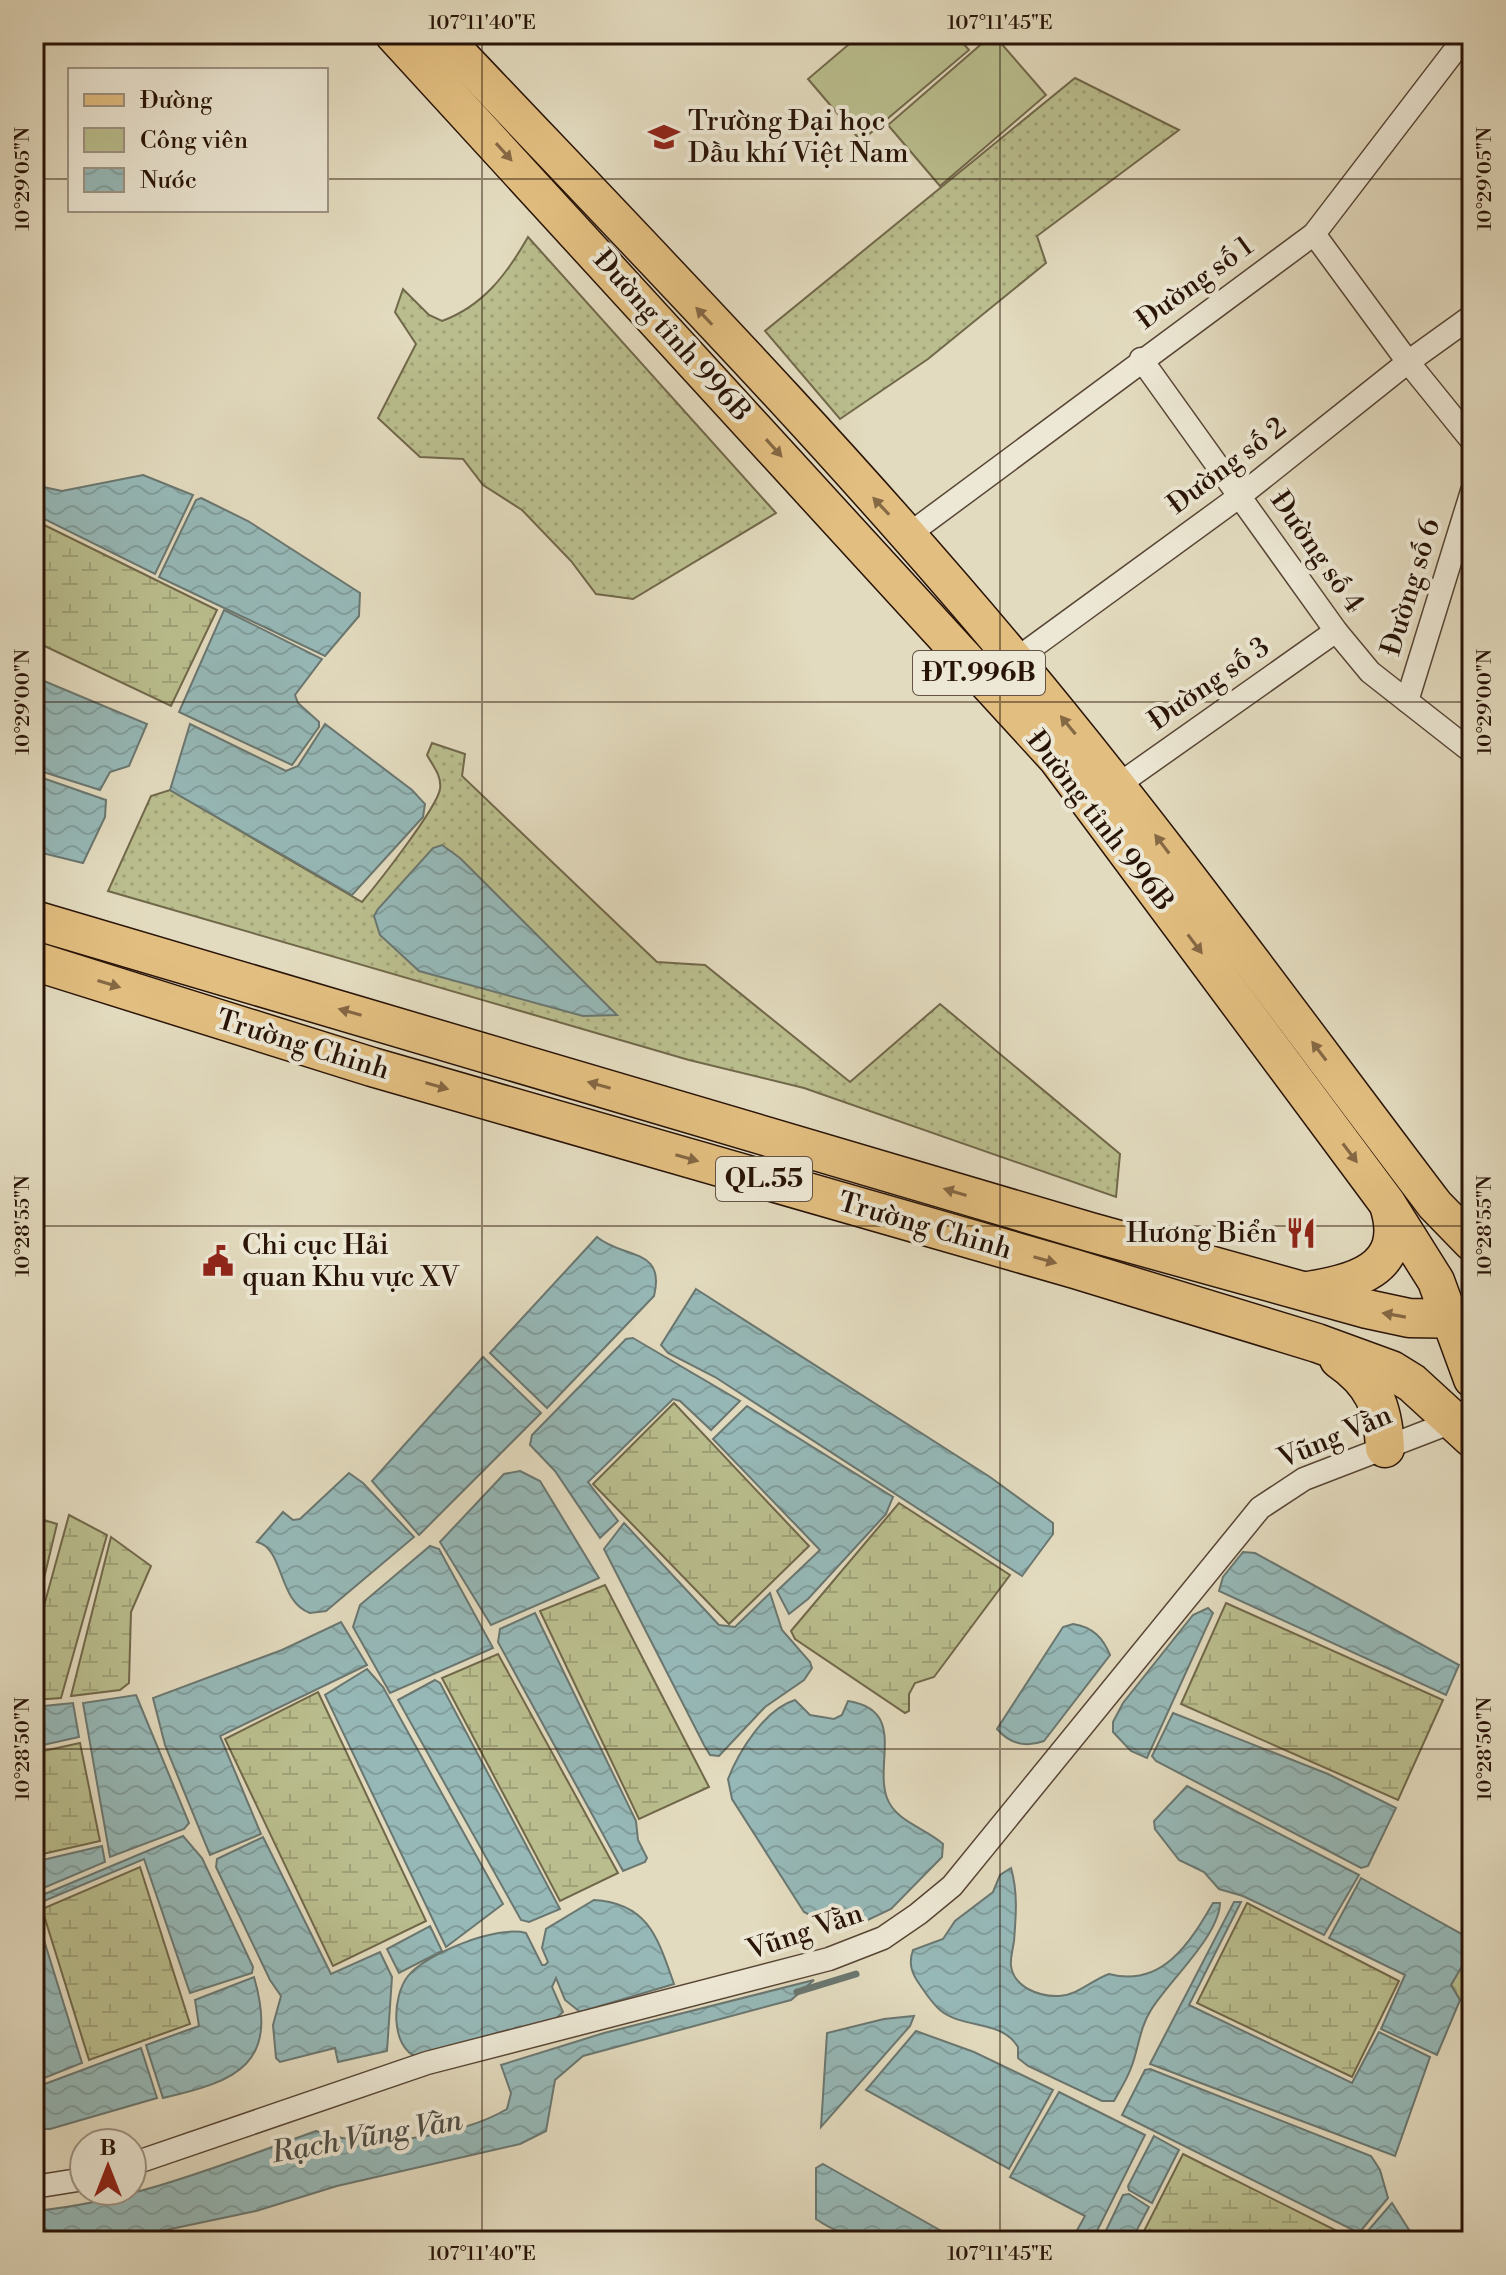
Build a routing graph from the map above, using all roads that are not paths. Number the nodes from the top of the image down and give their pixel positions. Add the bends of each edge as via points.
1 (393, 34) edge
2 (440, 34) edge
3 (1472, 35) edge
4 (486, 107) junction
5 (1314, 234) junction
6 (1472, 316) edge
7 (1141, 359) junction
8 (1408, 362) junction
9 (1472, 441) edge
10 (1472, 491) edge
11 (1240, 496) junction
12 (908, 535) junction
13 (1336, 631) junction
14 (1015, 660) junction
15 (1407, 701) junction
16 (1472, 752) edge
17 (1118, 785) junction
18 (34, 920) edge
19 (34, 961) edge
20 (1387, 1203) junction
21 (1472, 1243) edge
22 (1302, 1291) junction
23 (1461, 1319) edge
24 (1317, 1343) junction
25 (1472, 1379) edge
26 (1462, 1430) edge
27 (1385, 1448) junction
28 (148, 2159) edge
29 (68, 2182) edge
30 (34, 2187) edge

1 - 4 main road, Đường tỉnh 996B / ĐT.996B
2 - 4 main road, Đường tỉnh 996B / ĐT.996B
3 - 5 street, Đường số 1 via 1462,41
12 -> 4 main road, Đường tỉnh 996B / ĐT.996B
4 -> 20 main road, Đường tỉnh 996B / ĐT.996B via 1057,759
5 - 7 street, Đường số 1
5 - 8 street
6 - 8 street, Đường số 2
7 - 11 street, Đường số 4
7 - 12 street, Đường số 1
8 - 9 street
8 - 11 street, Đường số 2
10 - 15 street, Đường số 6
11 - 13 street, Đường số 4
11 - 14 street, Đường số 2
12 - 14 main road, Đường tỉnh 996B / ĐT.996B
13 - 15 street, Đường số 4 via 1370,672
13 - 17 street, Đường số 3
17 -> 14 main road, Đường tỉnh 996B / ĐT.996B
15 - 16 street, Đường số 4
21 -> 17 main road, Đường tỉnh 996B / ĐT.996B via 1435,1205
22 -> 18 highway, Trường Chinh / QL.55
19 -> 24 highway, Trường Chinh / QL.55 via 372,1067
20 - 22 main road via 1392,1218 1389,1248 1367,1276
20 - 23 main road, Đường tỉnh 996B / ĐT.996B
23 -> 22 highway, Trường Chinh / QL.55 via 1389,1315
23 - 25 main road, Đường tỉnh 996B / ĐT.996B
24 - 26 highway, Trường Chinh / QL.55 via 1391,1370
24 - 27 highway via 1372,1388 1381,1406
26 - 27 street, Vũng Vằn
27 - 28 street, Vũng Vằn via 1304,1479 1260,1508 959,1877 937,1900 883,1938 791,1972 427,2063
29 - 30 street

